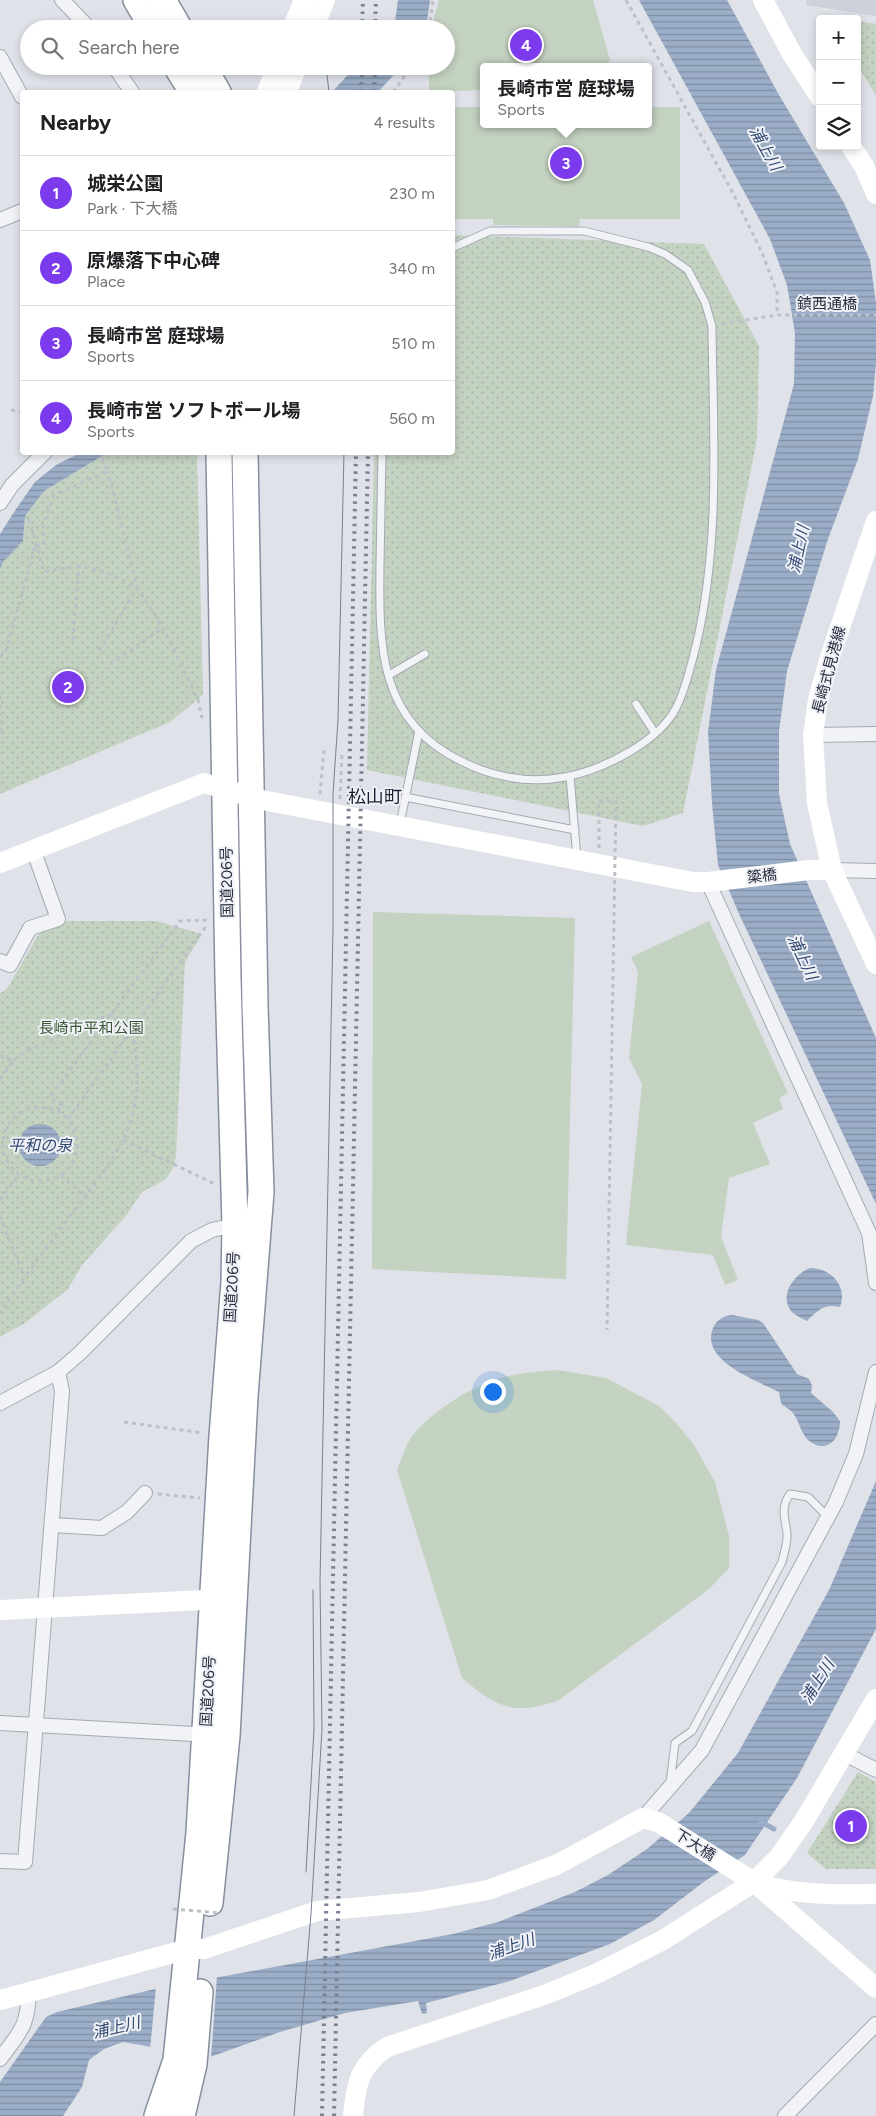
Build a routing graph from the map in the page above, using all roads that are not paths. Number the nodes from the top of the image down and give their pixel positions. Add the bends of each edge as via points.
1 (62, 0) edge
2 (136, 0) edge
3 (164, 0) edge
4 (304, 0) edge
5 (325, 0) edge
6 (763, 0) edge
7 (81, 20) edge
8 (148, 20) edge
9 (175, 20) edge
10 (296, 20) edge
11 (317, 20) edge
12 (0, 57) edge
13 (120, 75) edge
14 (182, 75) edge
15 (208, 75) edge
16 (283, 75) edge
17 (288, 75) edge
18 (131, 90) edge
19 (191, 90) edge
20 (217, 90) edge
21 (269, 90) edge
22 (287, 90) edge
23 (816, 91) edge
24 (20, 94) edge
25 (854, 150) edge
26 (876, 194) edge
27 (20, 212) edge
28 (0, 220) edge
29 (455, 247) edge
30 (42, 455) edge
31 (219, 455) edge
32 (245, 455) edge
33 (382, 455) edge
34 (0, 503) edge
35 (876, 521) edge
36 (425, 654) dead end
37 (389, 675) junction
38 (636, 704) dead end
39 (419, 731) junction
40 (655, 733) junction
41 (876, 734) edge
42 (813, 735) junction
43 (570, 776) junction
44 (225, 790) junction
45 (406, 797) junction
46 (252, 798) junction
47 (400, 827) junction
48 (575, 830) junction
49 (32, 848) junction
50 (578, 860) junction
51 (0, 863) edge
52 (832, 870) junction
53 (876, 871) edge
54 (712, 882) junction
55 (0, 961) edge
56 (876, 964) edge
57 (235, 1225) junction
58 (876, 1283) edge
59 (58, 1372) junction
60 (876, 1372) edge
61 (0, 1403) edge
62 (145, 1493) road end
63 (828, 1517) junction
64 (53, 1525) junction
65 (223, 1599) junction
66 (46, 1607) junction
67 (0, 1610) edge
68 (876, 1700) edge
69 (0, 1723) edge
70 (34, 1726) junction
71 (216, 1736) junction
72 (845, 1754) junction
73 (876, 1770) edge
74 (669, 1788) junction
75 (650, 1820) junction
76 (0, 1862) edge
77 (754, 1882) junction
78 (876, 1894) edge
79 (196, 1949) junction
80 (876, 1988) edge
81 (29, 1990) junction
82 (0, 2000) edge
83 (876, 2024) edge
84 (0, 2058) edge
85 (185, 2062) junction
86 (157, 2116) edge
87 (182, 2116) edge
88 (353, 2116) edge
89 (785, 2116) edge

1 - 7 street
2 - 8 highway
3 - 9 highway
4 - 10 street, bridge
5 - 11 street, bridge
6 - 23 street
12 - 24 street
13 - 18 street
14 - 19 highway
15 - 20 highway
16 - 21 street
17 - 22 street
25 - 26 street
27 - 28 street
29 - 40 lane via 490,231 584,231 666,254 688,270 705,302 712,326 710,569 706,602 692,659 676,707
30 - 34 street via 12,485
31 - 44 highway, 国道206号
32 - 46 highway, 国道206号
33 - 37 lane via 380,616 382,650
35 - 42 street, 長崎式見港線 via 830,656
36 - 37 lane
37 - 39 lane via 395,695
38 - 40 lane
39 - 43 lane via 446,754 491,774 532,780
39 - 45 lane
40 - 43 lane via 624,755
41 - 42 street
42 - 52 street, 長崎式見港線 via 817,803
43 - 48 lane
44 - 46 street, 簗橋
44 - 49 street, 簗橋 via 204,783
44 - 57 highway, 国道206号
45 - 47 lane
45 - 48 lane
46 - 47 street, 簗橋
46 - 65 highway, 国道206号 via 261,1192 245,1396
47 - 50 street, 簗橋
48 - 50 lane
49 - 51 street, 簗橋
49 - 55 street via 58,919 30,928 10,965
50 - 54 street, 簗橋 via 693,882
52 - 53 street
52 - 54 street, 簗橋
52 - 56 street, 長崎式見港線
54 - 58 street via 869,1233
57 - 59 street via 212,1230 191,1241
57 - 65 highway, 国道206号 via 219,1500
59 - 61 street
59 - 64 street via 62,1391
60 - 63 street via 856,1454
62 - 64 street via 126,1512 102,1528
63 - 74 street via 702,1750
63 - 74 lane via 808,1497 790,1494 784,1502 787,1535 782,1562 692,1731 675,1743
64 - 66 street
65 - 66 street
65 - 71 highway, 国道206号
66 - 67 street
66 - 70 street
68 - 72 street
69 - 70 street
70 - 71 street
70 - 76 street via 25,1862
71 - 79 highway, 国道206号
72 - 73 street
72 - 77 street via 779,1857
74 - 75 street
75 - 77 street, 下大橋
75 - 79 street via 556,1865 488,1890 419,1902 317,1912
77 - 78 street via 777,1889 830,1895
77 - 80 street
77 - 88 street via 663,1940 598,1973 547,1994 388,2047 367,2064 359,2077
79 - 81 street
79 - 85 highway, 国道206号
81 - 82 street
81 - 84 street via 28,2014 21,2030
83 - 89 street
85 - 86 highway, 国道206号
85 - 87 highway, 国道206号

